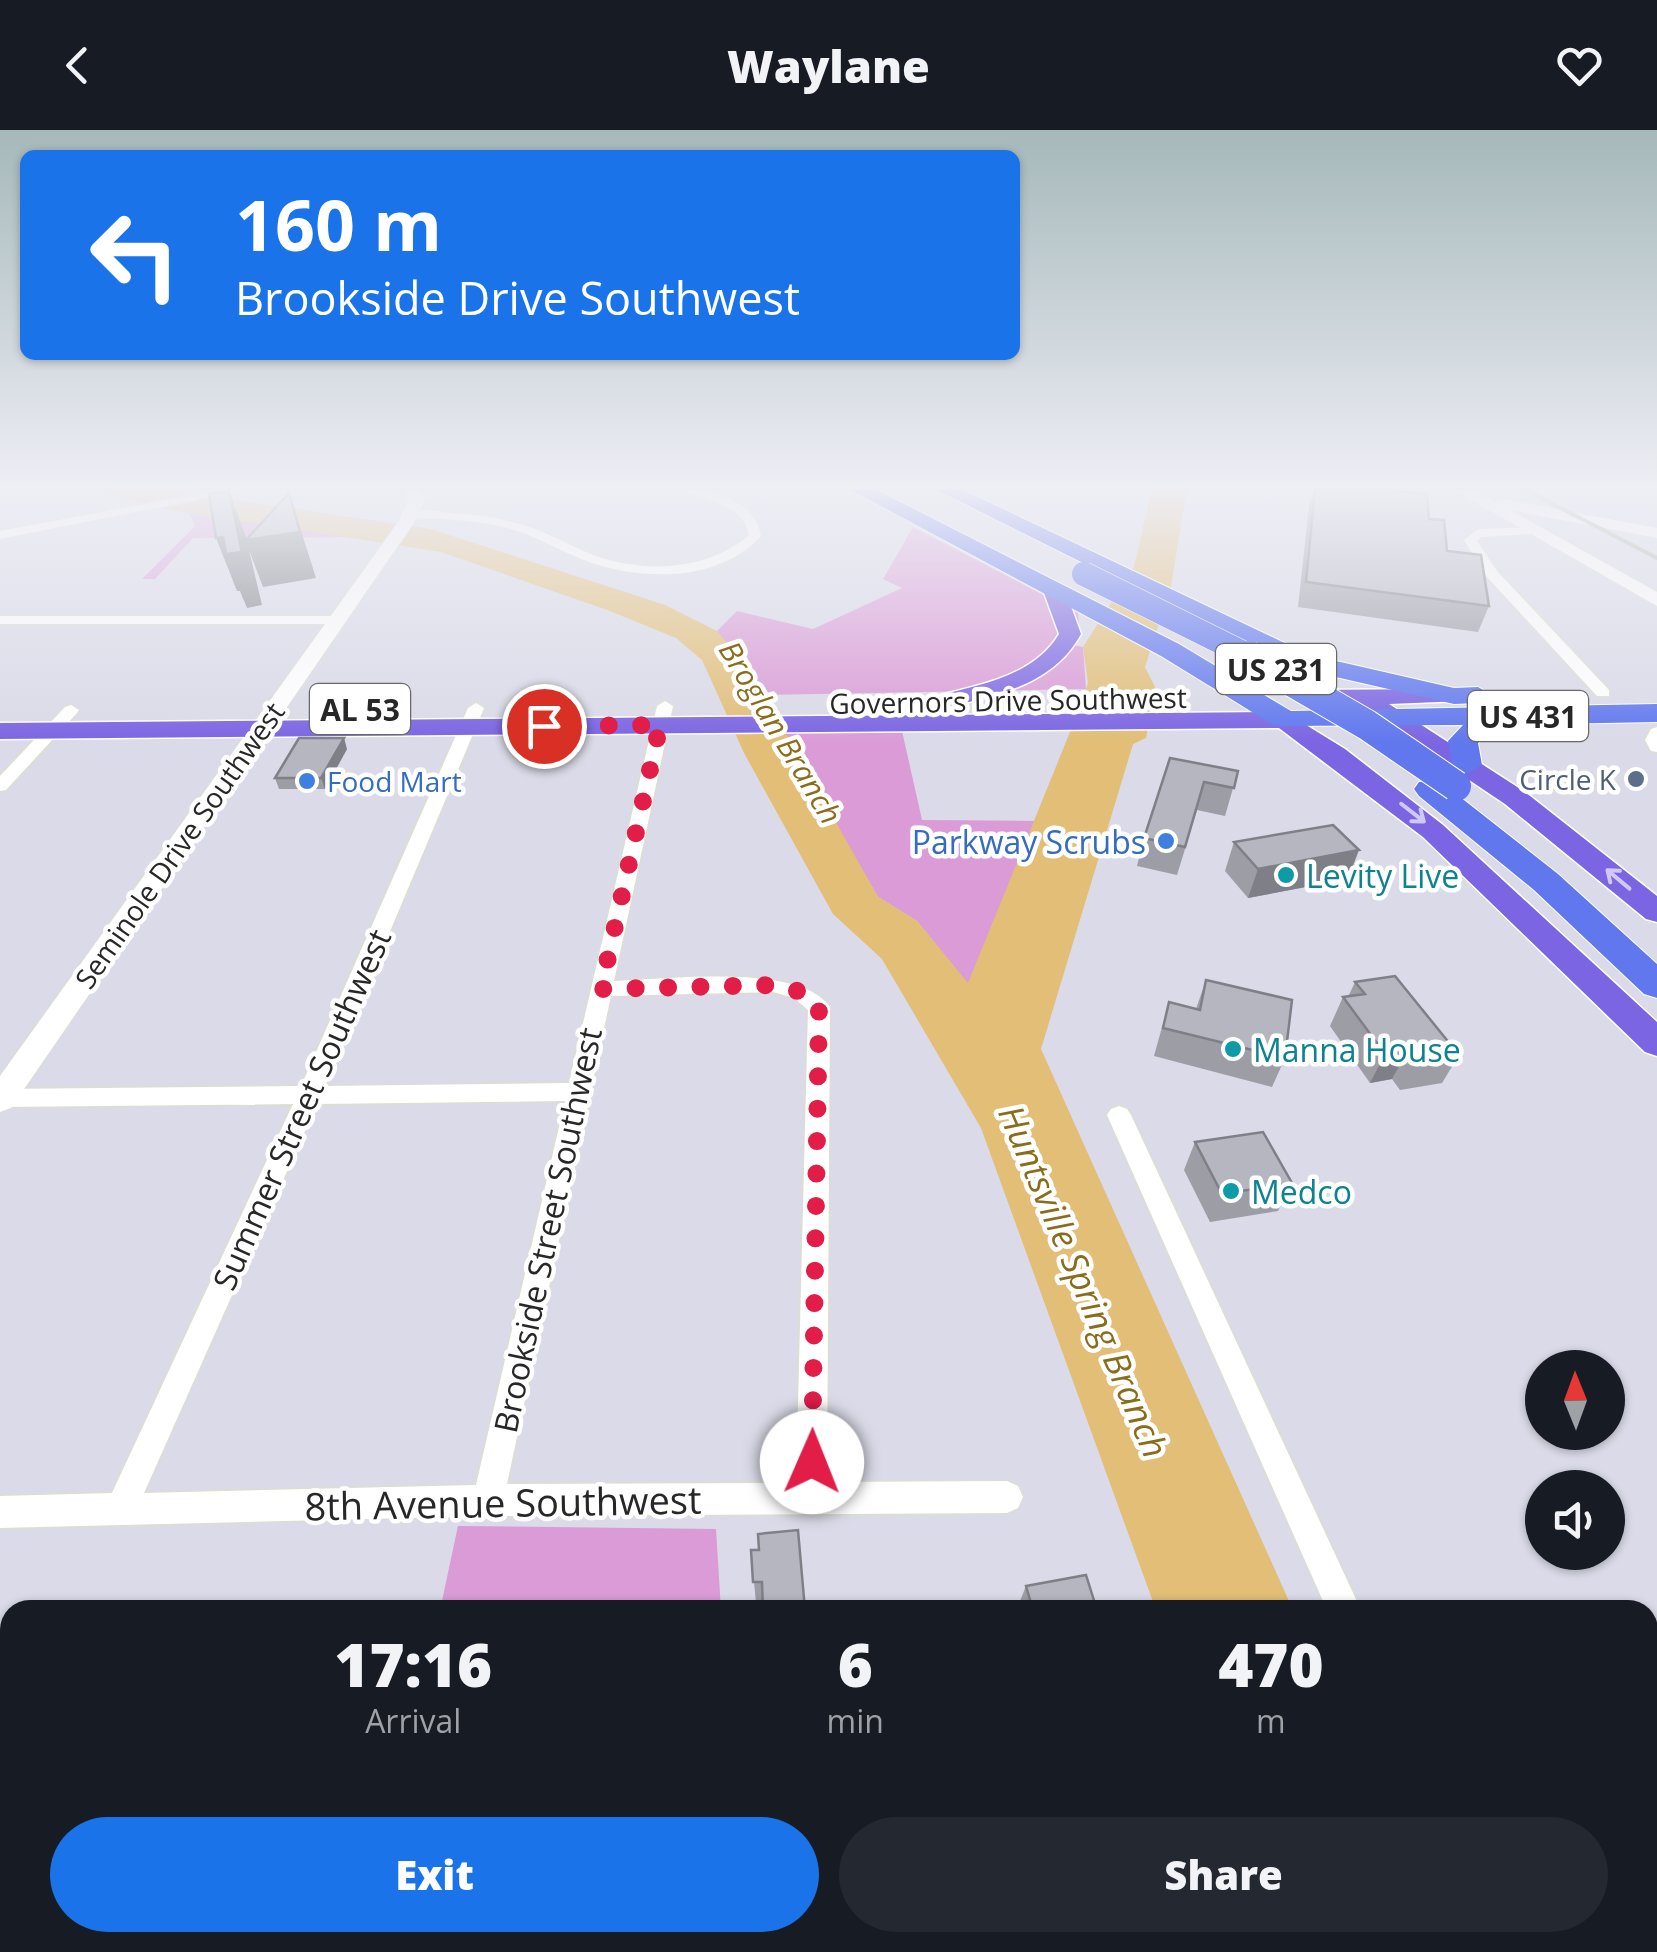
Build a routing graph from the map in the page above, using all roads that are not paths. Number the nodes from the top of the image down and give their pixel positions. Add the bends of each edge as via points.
1 (369, 574) edge
2 (1492, 574) edge
3 (1610, 574) edge
4 (1077, 575) junction
5 (1657, 600) edge
6 (0, 620) edge
7 (338, 620) junction
8 (1270, 644) junction
9 (1301, 661) junction
10 (1196, 666) junction
11 (1657, 692) edge
12 (1603, 693) junction
13 (1454, 696) junction
14 (1250, 697) junction
15 (1361, 697) junction
16 (1153, 709) junction
17 (70, 710) junction
18 (0, 711) edge
19 (948, 712) junction
20 (1657, 713) edge
21 (662, 716) junction
22 (472, 718) junction
23 (1490, 718) junction
24 (264, 719) junction
25 (1398, 719) junction
26 (1196, 720) junction
27 (1285, 720) junction
28 (0, 731) edge
29 (52, 731) junction
30 (1657, 732) edge
31 (1657, 747) edge
32 (1347, 762) junction
33 (1450, 773) junction
34 (0, 786) edge
35 (1657, 912) edge
36 (1653, 974) edge
37 (601, 989) junction
38 (1657, 1043) edge
39 (577, 1092) junction
40 (309, 1095) junction
41 (1, 1099) edge
42 (1119, 1116) dead end
43 (1007, 1497) dead end
44 (488, 1500) junction
45 (811, 1500) junction
46 (121, 1509) junction
47 (0, 1512) edge
48 (1339, 1600) edge

1 - 7 street, Seminole Drive Southwest
2 - 12 street
3 - 5 street
4 - 8 highway, US 431 via 1206,613
4 - 10 highway, US 431 via 1082,606
4 - 19 main road via 1070,634 1054,658
4 - 33 highway, US 231 via 1277,688
6 - 7 street
7 - 24 street, Seminole Drive Southwest
8 - 9 highway, US 431
8 - 10 highway via 1280,666 1271,672 1246,676
9 - 13 highway, US 431
9 - 15 main road
10 - 14 highway, US 431
11 - 12 highway, Governors Drive Southwest / US 431
12 - 13 highway, Governors Drive Southwest / US 431
13 - 15 main road, Governors Drive Southwest
14 - 15 main road, Governors Drive Southwest / AL 53
14 - 16 main road, Governors Drive Southwest / AL 53
14 - 27 highway, US 431
15 - 25 main road
16 - 19 main road, Governors Drive Southwest / AL 53
16 - 26 main road, Governors Drive Southwest / AL 53
17 - 18 main road, Governors Drive Southwest / AL 53
17 - 24 main road, Governors Drive Southwest / AL 53
17 - 29 street
19 - 21 main road, Governors Drive Southwest / AL 53
20 - 23 highway, Governors Drive Southwest / US 431
21 - 22 main road, Governors Drive Southwest / AL 53
21 - 37 street, Brookside Street Southwest
22 - 24 main road, Governors Drive Southwest / AL 53
22 - 40 street, Summer Street Southwest
23 - 25 highway, Governors Drive Southwest / US 431
23 - 33 highway via 1463,741
24 - 29 main road, Governors Drive Southwest / AL 53
24 - 41 street, Seminole Drive Southwest
25 - 27 highway, Governors Drive Southwest / US 431
25 - 33 main road
26 - 27 main road, Governors Drive Southwest
26 - 32 main road
27 - 32 main road
28 - 29 main road, Governors Drive Southwest / AL 53
29 - 34 street
30 - 31 street
32 - 33 main road via 1379,745 1419,744
32 -> 38 main road via 1477,867
35 -> 33 main road via 1578,846
33 - 36 highway, US 231 via 1546,882
37 - 39 street, Brookside Street Southwest
37 - 45 street via 773,985 802,992 819,1007
39 - 40 street
39 - 44 street, Brookside Street Southwest
40 - 41 street
40 - 46 street, Summer Street Southwest
42 - 48 street
43 - 45 street, 8th Avenue Southwest
44 - 45 street, 8th Avenue Southwest
44 - 46 street, 8th Avenue Southwest
46 - 47 street, 8th Avenue Southwest

